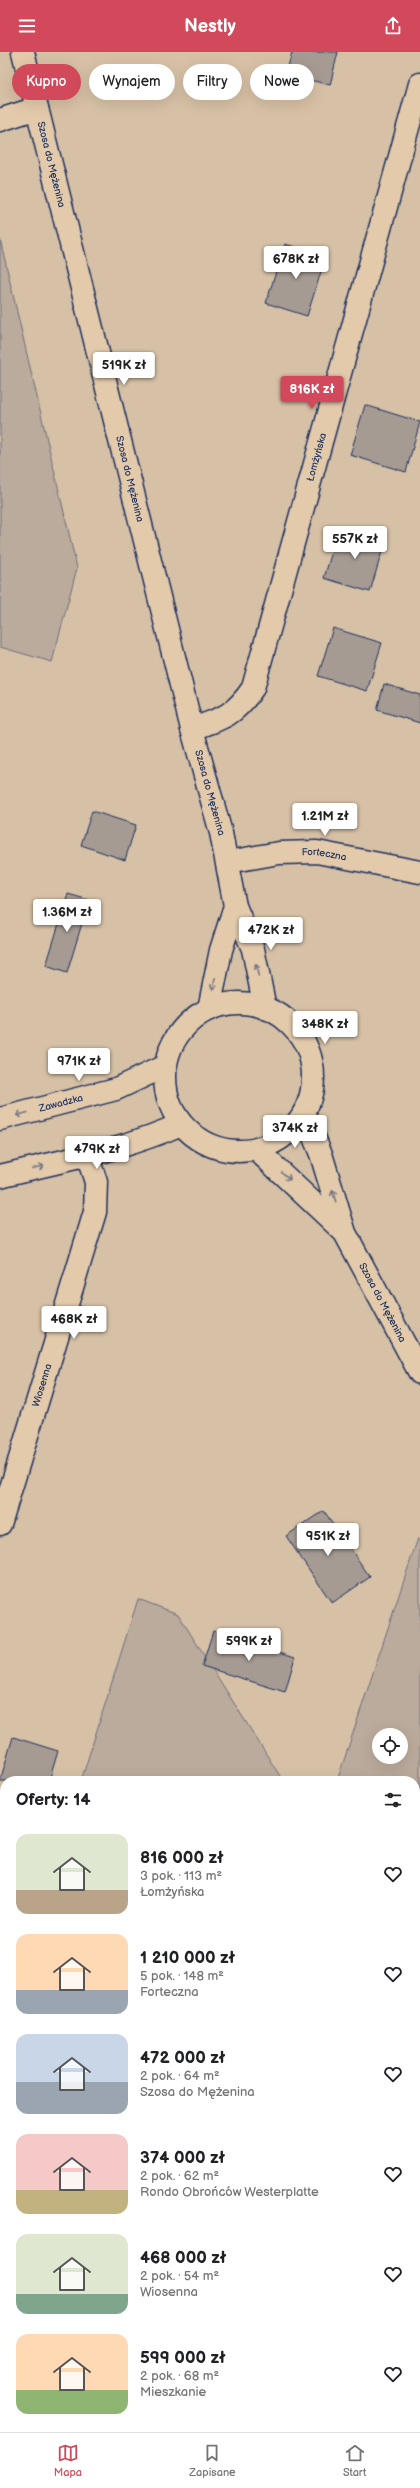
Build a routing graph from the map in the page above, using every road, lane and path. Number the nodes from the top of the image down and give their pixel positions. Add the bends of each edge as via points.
1 (23, 52) edge
2 (420, 84) edge
3 (37, 108) junction
4 (0, 120) edge
5 (192, 729) junction
6 (228, 862) junction
7 (420, 872) edge
8 (235, 906) junction
9 (265, 1008) junction
10 (209, 1009) junction
11 (165, 1066) junction
12 (304, 1113) junction
13 (0, 1119) edge
14 (181, 1124) junction
15 (257, 1150) junction
16 (87, 1155) junction
17 (0, 1176) edge
18 (345, 1233) junction
19 (420, 1373) edge
20 (0, 1524) edge

1 - 3 main road, Szosa do Mężenina
2 - 5 main road, Łomżyńska via 253,688 241,706 228,715
3 - 4 main road
3 - 5 main road, Szosa do Mężenina
5 - 6 main road, Szosa do Mężenina
6 - 7 main road, Forteczna via 280,853 317,852
6 - 8 main road, Szosa do Mężenina
9 -> 8 main road, Szosa do Mężenina via 253,949
8 -> 10 main road, Szosa do Mężenina via 221,950
9 - 10 main road via 237,1003
9 - 12 main road via 284,1018 299,1033 309,1052 313,1072 312,1093
10 - 11 main road via 193,1018 180,1032 170,1048
11 -> 13 main road, Zawadzka via 116,1089
11 - 14 main road via 170,1106
12 - 15 main road via 292,1130
18 -> 12 main road, Szosa do Mężenina via 321,1154
14 - 15 main road via 202,1142 229,1151
14 - 16 main road
15 -> 18 main road, Szosa do Mężenina
17 -> 16 main road
16 - 20 main road, Wiosenna via 96,1182 95,1212
18 - 19 main road, Szosa do Mężenina

